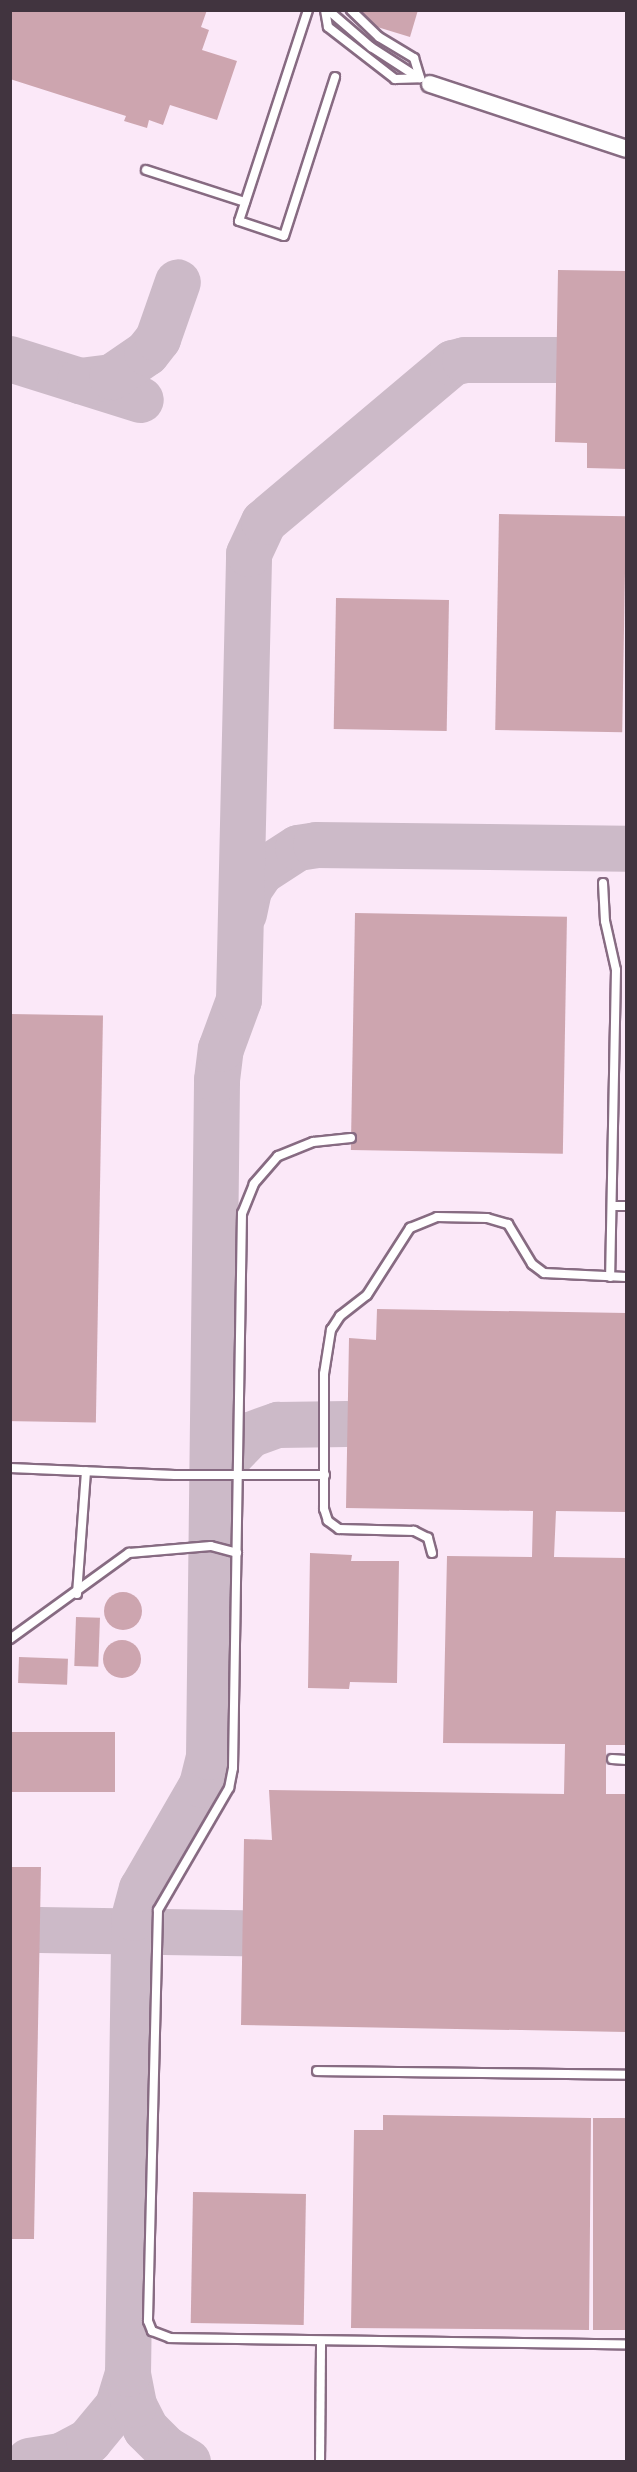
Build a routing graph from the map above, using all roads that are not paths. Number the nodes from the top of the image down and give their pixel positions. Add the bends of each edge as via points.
1 (308, 10) edge
2 (326, 10) edge
3 (351, 10) edge
4 (335, 77) dead end
5 (425, 81) junction
6 (627, 149) edge
7 (146, 170) dead end
8 (245, 202) junction
9 (603, 883) dead end
10 (351, 1138) dead end
11 (613, 1206) junction
12 (627, 1206) edge
13 (610, 1276) junction
14 (627, 1276) edge
15 (10, 1468) edge
16 (86, 1471) junction
17 (236, 1475) junction
18 (325, 1475) junction
19 (237, 1553) junction
20 (432, 1553) dead end
21 (78, 1594) junction
22 (10, 1639) edge
23 (612, 1760) dead end
24 (627, 1760) edge
25 (317, 2071) dead end
26 (627, 2074) edge
27 (321, 2341) junction
28 (627, 2344) edge
29 (320, 2462) edge

1 - 8 lane
2 - 5 lane via 371,47
2 - 5 lane via 328,27 395,79
3 - 5 lane via 379,37 414,58
4 - 8 lane via 284,236 239,221
5 - 6 street
7 - 8 lane
9 - 11 lane via 616,970
10 - 17 lane via 313,1142 278,1156 246,1198 241,1234
11 - 12 lane
11 - 13 lane
13 - 14 lane
13 - 18 lane via 544,1273 532,1264 516,1233 500,1220 437,1217 419,1221 402,1236 387,1269 367,1294 340,1316 331,1330 324,1374
15 - 16 lane
16 - 17 lane
16 - 21 lane
17 - 18 lane
17 - 19 lane
18 - 20 lane via 324,1509 328,1521 339,1529 414,1531 428,1538
19 - 21 lane via 212,1546 129,1553
19 - 27 lane via 233,1768 229,1788 158,1910 148,2321 152,2331 170,2338
21 - 22 lane
23 - 24 lane
25 - 26 lane
27 - 28 lane
27 - 29 lane

